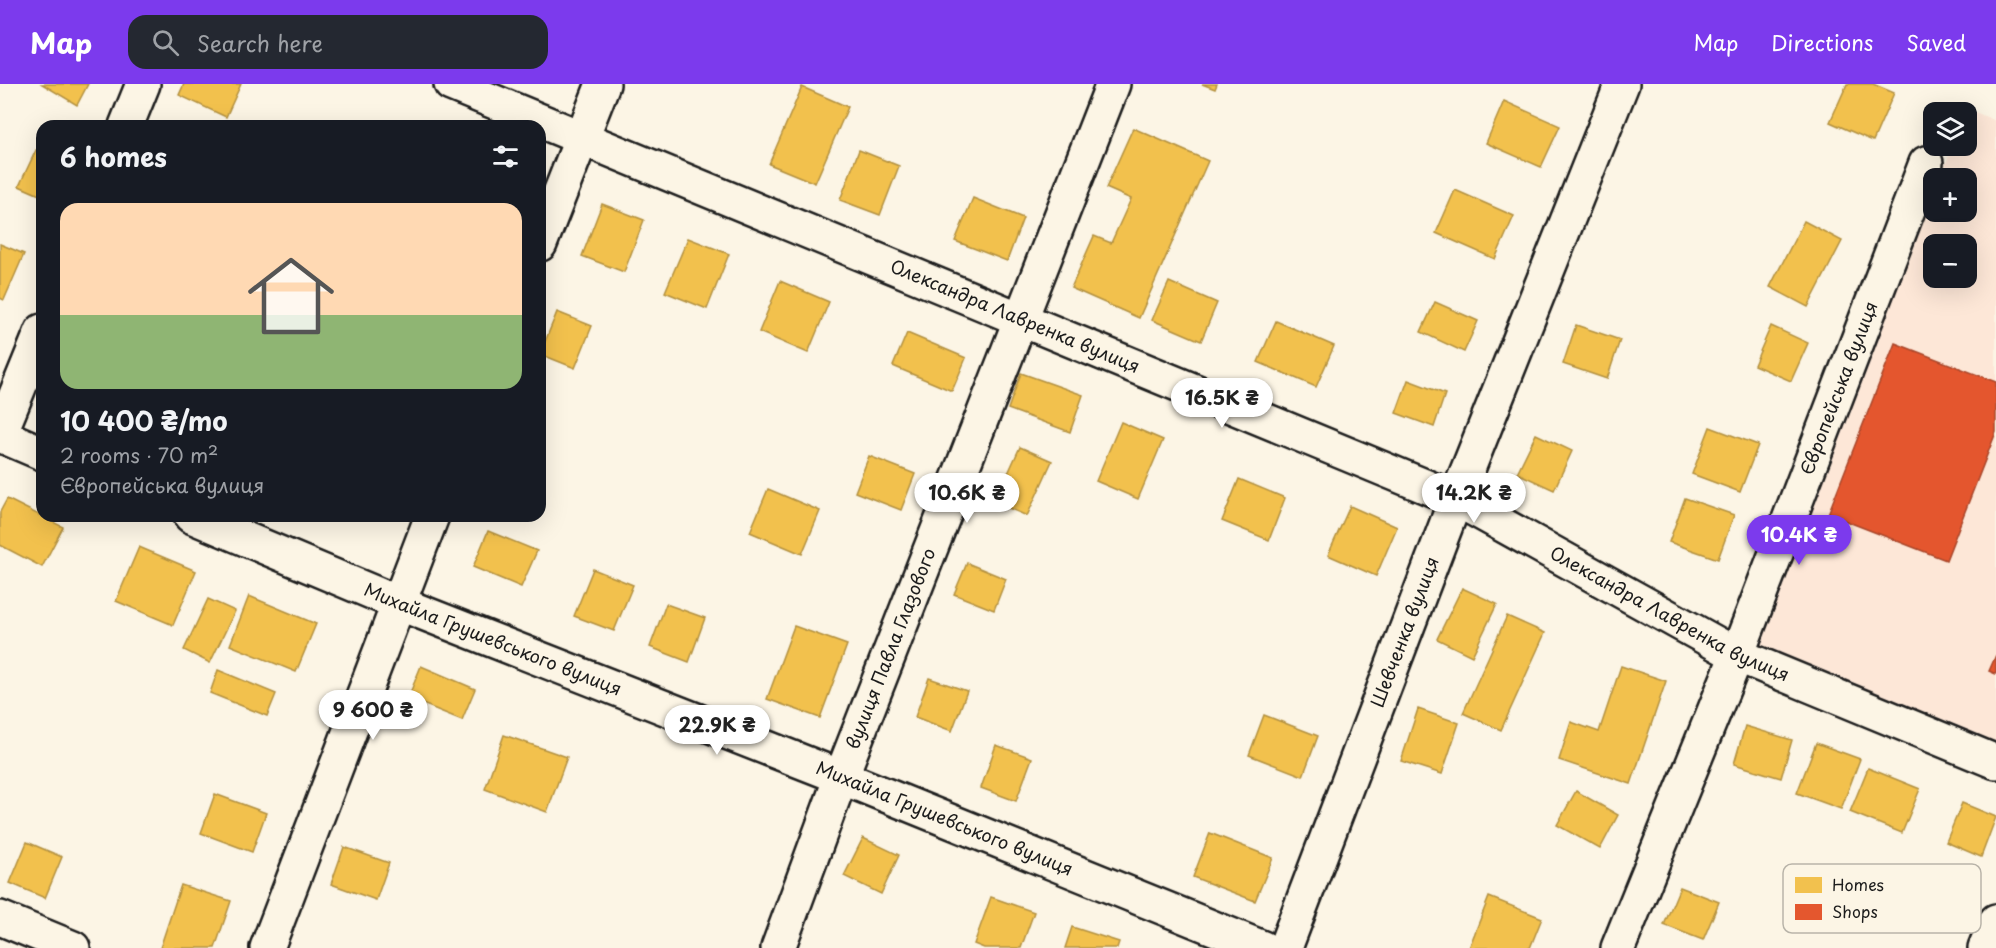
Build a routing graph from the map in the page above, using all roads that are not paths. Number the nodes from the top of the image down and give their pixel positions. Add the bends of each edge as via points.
1 (143, 84) edge
2 (451, 84) edge
3 (603, 84) edge
4 (1113, 84) edge
5 (1622, 84) edge
6 (128, 120) edge
7 (540, 120) edge
8 (546, 122) edge
9 (582, 137) junction
10 (1926, 163) dead end
11 (546, 229) edge
12 (1021, 318) junction
13 (36, 346) edge
14 (0, 434) edge
15 (36, 450) edge
16 (1456, 499) junction
17 (205, 522) edge
18 (430, 522) edge
19 (398, 603) junction
20 (1737, 655) junction
21 (1996, 762) edge
22 (841, 777) junction
23 (0, 918) edge
24 (1996, 921) edge
25 (73, 948) edge
26 (267, 948) edge
27 (778, 948) edge
28 (1263, 948) edge
29 (1285, 948) edge
30 (1618, 948) edge
31 (1985, 948) edge

1 - 6 street
2 - 7 street, Олександра Лавренка вулиця
3 - 9 street
4 - 12 street, вулиця Павла Глазового
5 - 16 street, Шевченка вулиця
8 - 9 street, Олександра Лавренка вулиця
9 - 11 street
9 - 12 street, Олександра Лавренка вулиця
10 - 20 street, Європейська вулиця
12 - 16 street, Олександра Лавренка вулиця
12 - 22 street, вулиця Павла Глазового
13 - 14 street
14 - 15 street
16 - 20 street, Олександра Лавренка вулиця
16 - 29 street, Шевченка вулиця
17 - 19 street, Михайла Грушевського вулиця
18 - 19 street
19 - 22 street, Михайла Грушевського вулиця
19 - 26 street
20 - 21 street, Олександра Лавренка вулиця
20 - 30 street, Європейська вулиця
22 - 27 street, вулиця Павла Глазового
22 - 28 street, Михайла Грушевського вулиця
23 - 25 street
24 - 31 street

